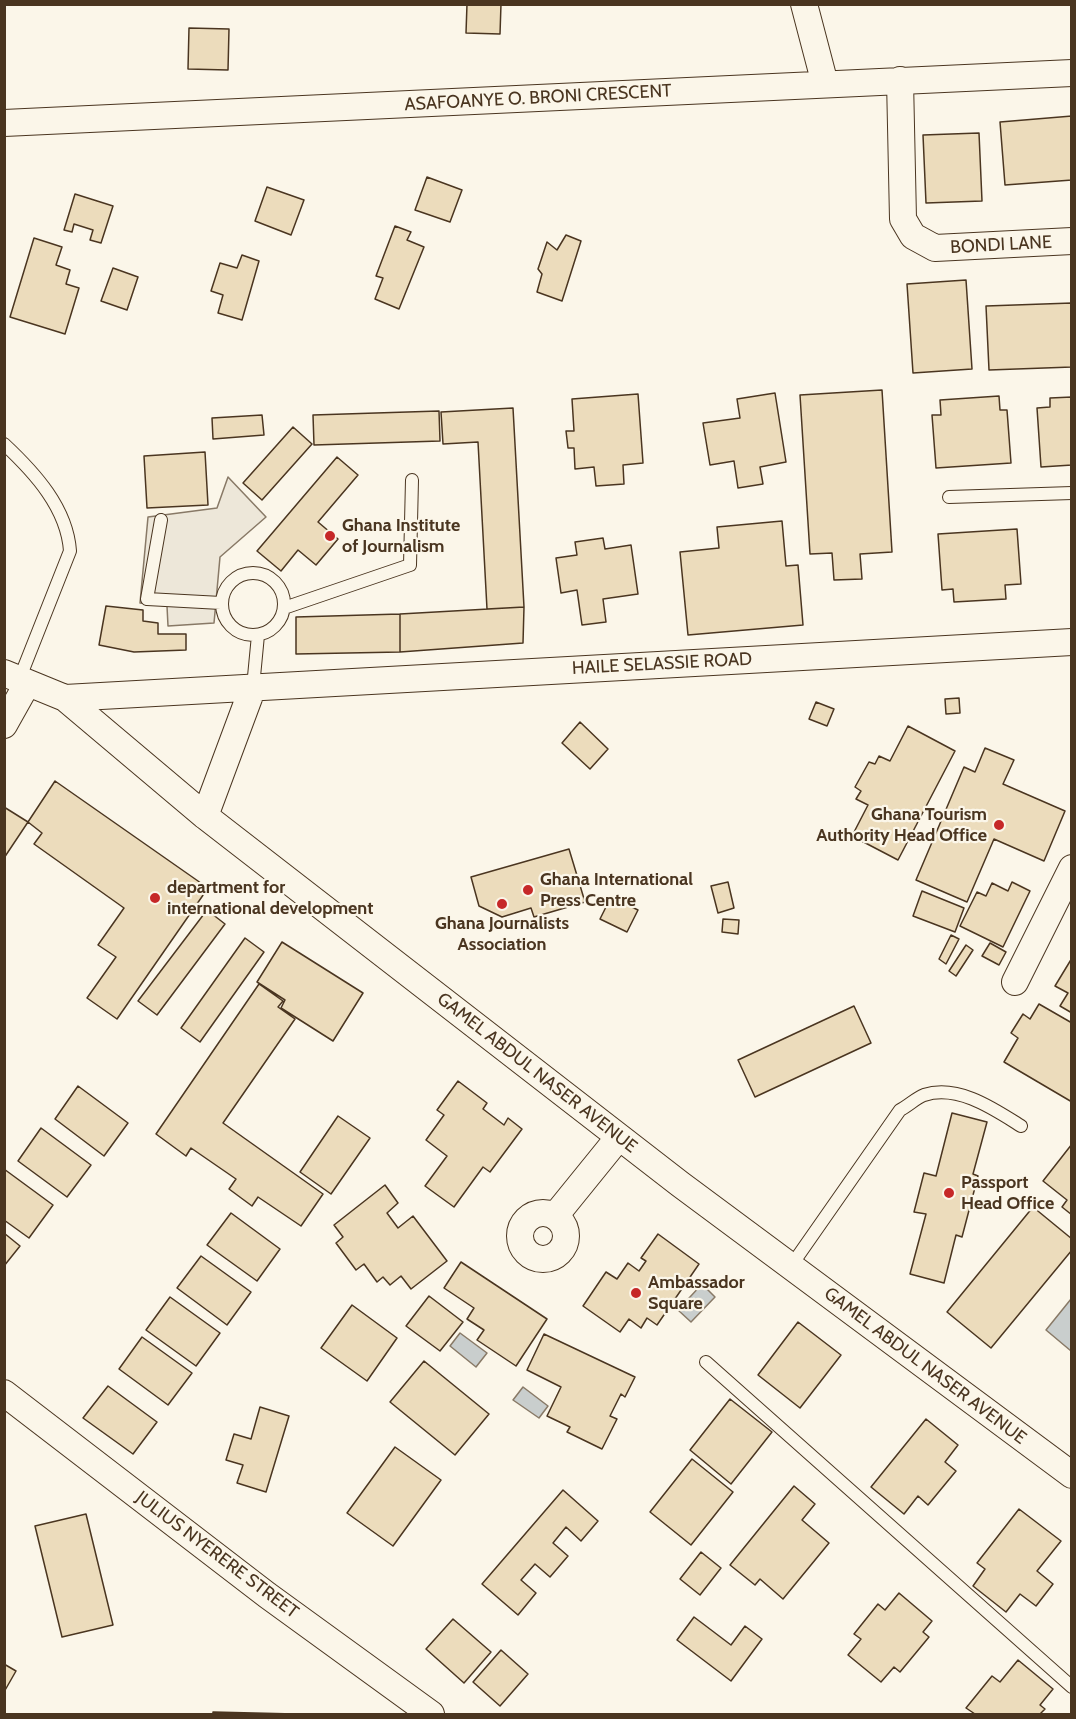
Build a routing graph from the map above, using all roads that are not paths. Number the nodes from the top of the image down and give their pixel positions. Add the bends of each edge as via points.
1 (804, 4) edge
2 (1071, 73) edge
3 (900, 80) junction
4 (825, 84) junction
5 (4, 123) edge
6 (1071, 241) edge
7 (4, 444) edge
8 (412, 480) dead end
9 (1071, 493) edge
10 (949, 497) dead end
11 (161, 520) dead end
12 (221, 603) junction
13 (284, 608) junction
14 (258, 635) junction
15 (1071, 642) edge
16 (17, 679) edge
17 (253, 687) junction
18 (65, 698) junction
19 (4, 725) edge
20 (205, 816) junction
21 (1071, 868) edge
22 (1015, 982) dead end
23 (1021, 1126) dead end
24 (619, 1137) junction
25 (555, 1216) dead end
26 (791, 1266) junction
27 (706, 1362) dead end
28 (4, 1393) edge
29 (1071, 1475) edge
30 (1071, 1687) edge
31 (431, 1714) edge

1 - 4 street
2 - 3 street, ASAFOANYE O. BRONI CRESCENT
3 - 4 street, ASAFOANYE O. BRONI CRESCENT
3 - 6 street, BONDI LANE via 903,219 913,236 935,248
4 - 5 street, ASAFOANYE O. BRONI CRESCENT
7 - 16 lane via 26,464 61,512 69,533 70,551
8 - 13 lane via 410,565
9 - 10 lane
11 - 12 lane via 147,599
12 - 13 lane via 228,584 245,573 265,575 280,588
12 - 14 lane via 225,621 239,633
13 - 14 lane via 279,621
14 - 17 lane
15 - 17 street, HAILE SELASSIE ROAD
16 - 18 street, GAMEL ABDUL NASER AVENUE
16 - 19 street
17 - 18 street, HAILE SELASSIE ROAD
17 - 20 street
18 - 20 street, GAMEL ABDUL NASER AVENUE
20 - 24 street, GAMEL ABDUL NASER AVENUE
21 - 22 street
23 - 26 lane via 987,1104 947,1092 924,1095 900,1110
24 - 25 street
24 - 26 street, GAMEL ABDUL NASER AVENUE
26 - 29 street, GAMEL ABDUL NASER AVENUE
27 - 30 lane
28 - 31 street, JULIUS NYERERE STREET via 267,1595

